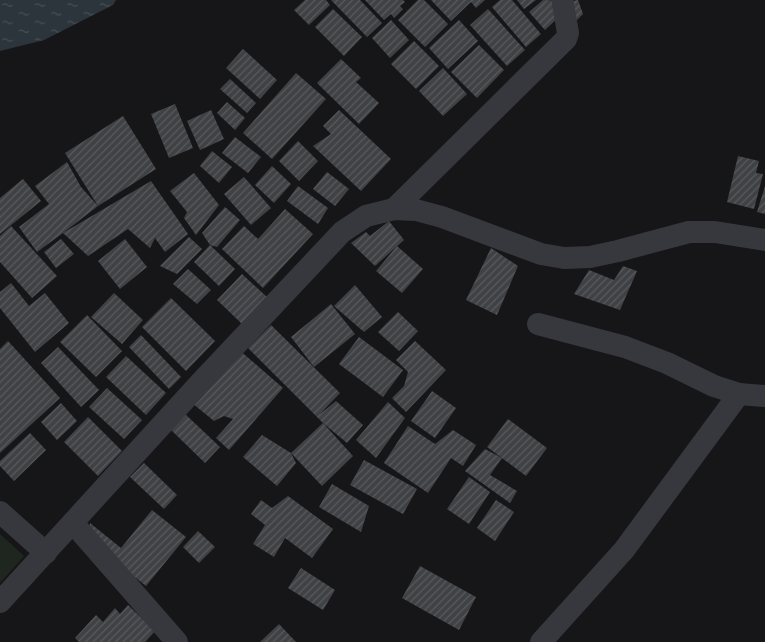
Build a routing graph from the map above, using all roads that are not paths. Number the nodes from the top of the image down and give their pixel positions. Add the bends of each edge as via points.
1 (563, 4) dead end
2 (394, 209) junction
3 (765, 240) edge
4 (538, 324) dead end
5 (739, 394) junction
6 (765, 396) edge
7 (0, 512) edge
8 (73, 523) junction
9 (46, 553) junction
10 (0, 602) edge
11 (177, 642) edge
12 (541, 642) edge

1 - 2 street via 568,33 566,39
2 - 3 street via 416,210 442,217 541,254 564,258 590,257 689,232 715,232
2 - 8 street via 366,216 342,232
4 - 5 street via 624,347
5 - 6 street
5 - 12 street via 624,550
7 - 9 street
8 - 9 street
8 - 11 street
9 - 10 street

